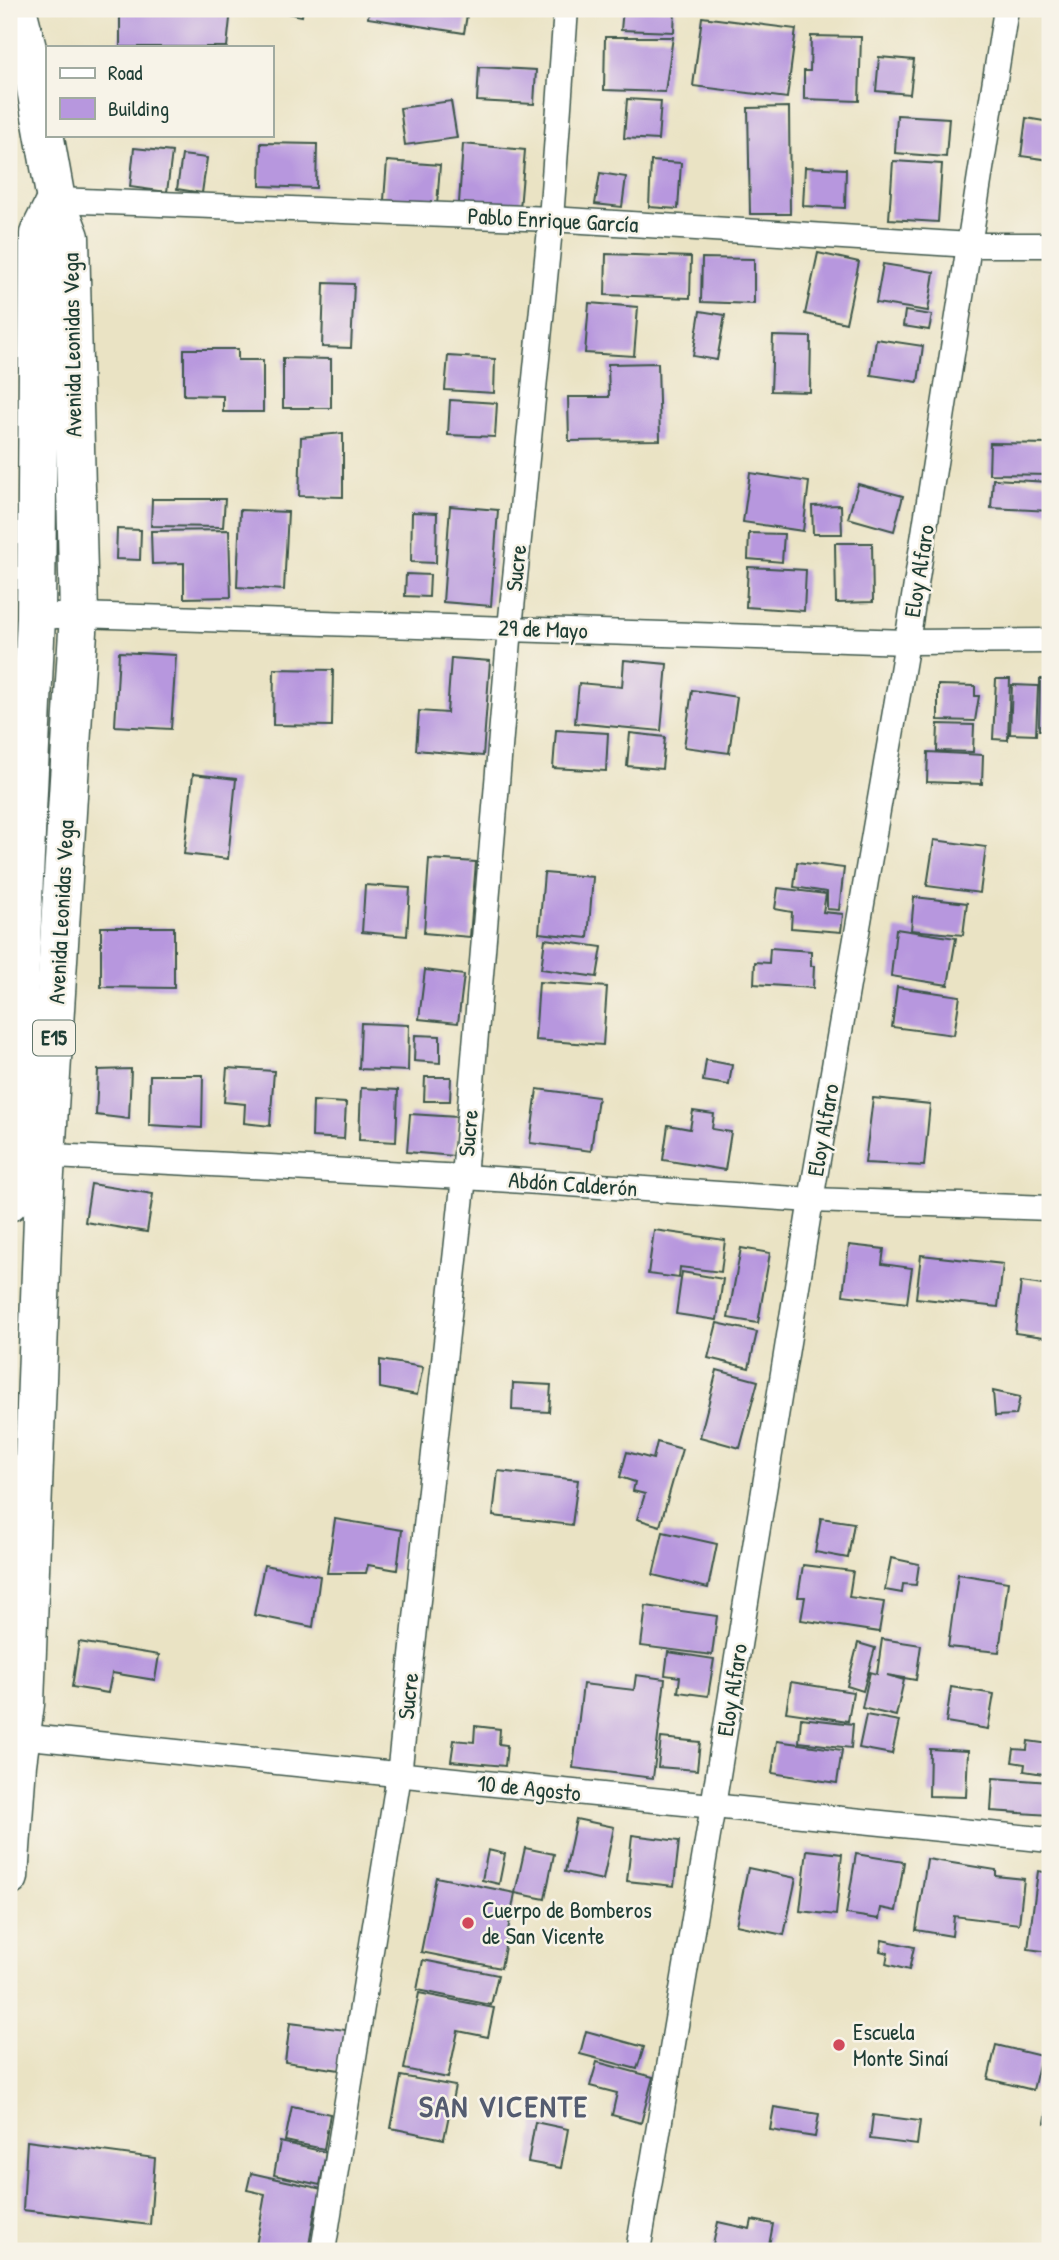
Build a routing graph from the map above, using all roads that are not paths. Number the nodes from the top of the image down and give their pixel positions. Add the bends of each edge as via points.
1 (17, 9) edge
2 (566, 9) edge
3 (1006, 9) edge
4 (56, 200) junction
5 (551, 219) junction
6 (971, 245) junction
7 (1050, 245) edge
8 (79, 615) junction
9 (36, 617) junction
10 (510, 628) junction
11 (1050, 641) edge
12 (907, 642) junction
13 (30, 1154) junction
14 (464, 1177) junction
15 (811, 1200) junction
16 (9, 1202) edge
17 (1050, 1208) edge
18 (15, 1735) edge
19 (399, 1775) junction
20 (713, 1807) junction
21 (1050, 1840) edge
22 (9, 1877) edge
23 (323, 2251) edge
24 (638, 2251) edge

1 - 4 highway, Avenida Leonidas Vega / E15
2 - 5 street, Sucre
3 - 6 street, Eloy Alfaro
4 - 5 street, Pablo Enrique García
4 - 8 highway, Avenida Leonidas Vega / E15 via 70,237
4 - 9 highway, Avenida Leonidas Vega / E15 via 39,234
5 - 6 street, Pablo Enrique García
5 - 10 street, Sucre
6 - 7 street, Pablo Enrique García
6 - 12 street, Eloy Alfaro
8 - 9 street, 29 de Mayo
8 - 10 street, 29 de Mayo
8 - 13 highway, Avenida Leonidas Vega / E15
9 - 13 highway, Avenida Leonidas Vega / E15
10 - 12 street, 29 de Mayo
10 - 14 street, Sucre
11 - 12 street, 29 de Mayo
12 - 15 street, Eloy Alfaro
13 - 14 street, Abdón Calderón
13 - 16 highway, Avenida Leonidas Vega / E15
13 - 18 highway, Avenida Leonidas Vega / E15 via 44,1190 25,1704
14 - 15 street, Abdón Calderón
14 - 19 street, Sucre
15 - 17 street, Abdón Calderón
15 - 20 street, Eloy Alfaro
18 - 19 street, 10 de Agosto
18 - 22 highway, Avenida Leonidas Vega / E15
19 - 20 street, 10 de Agosto
19 - 23 street, Sucre
20 - 21 street, 10 de Agosto
20 - 24 street, Eloy Alfaro

